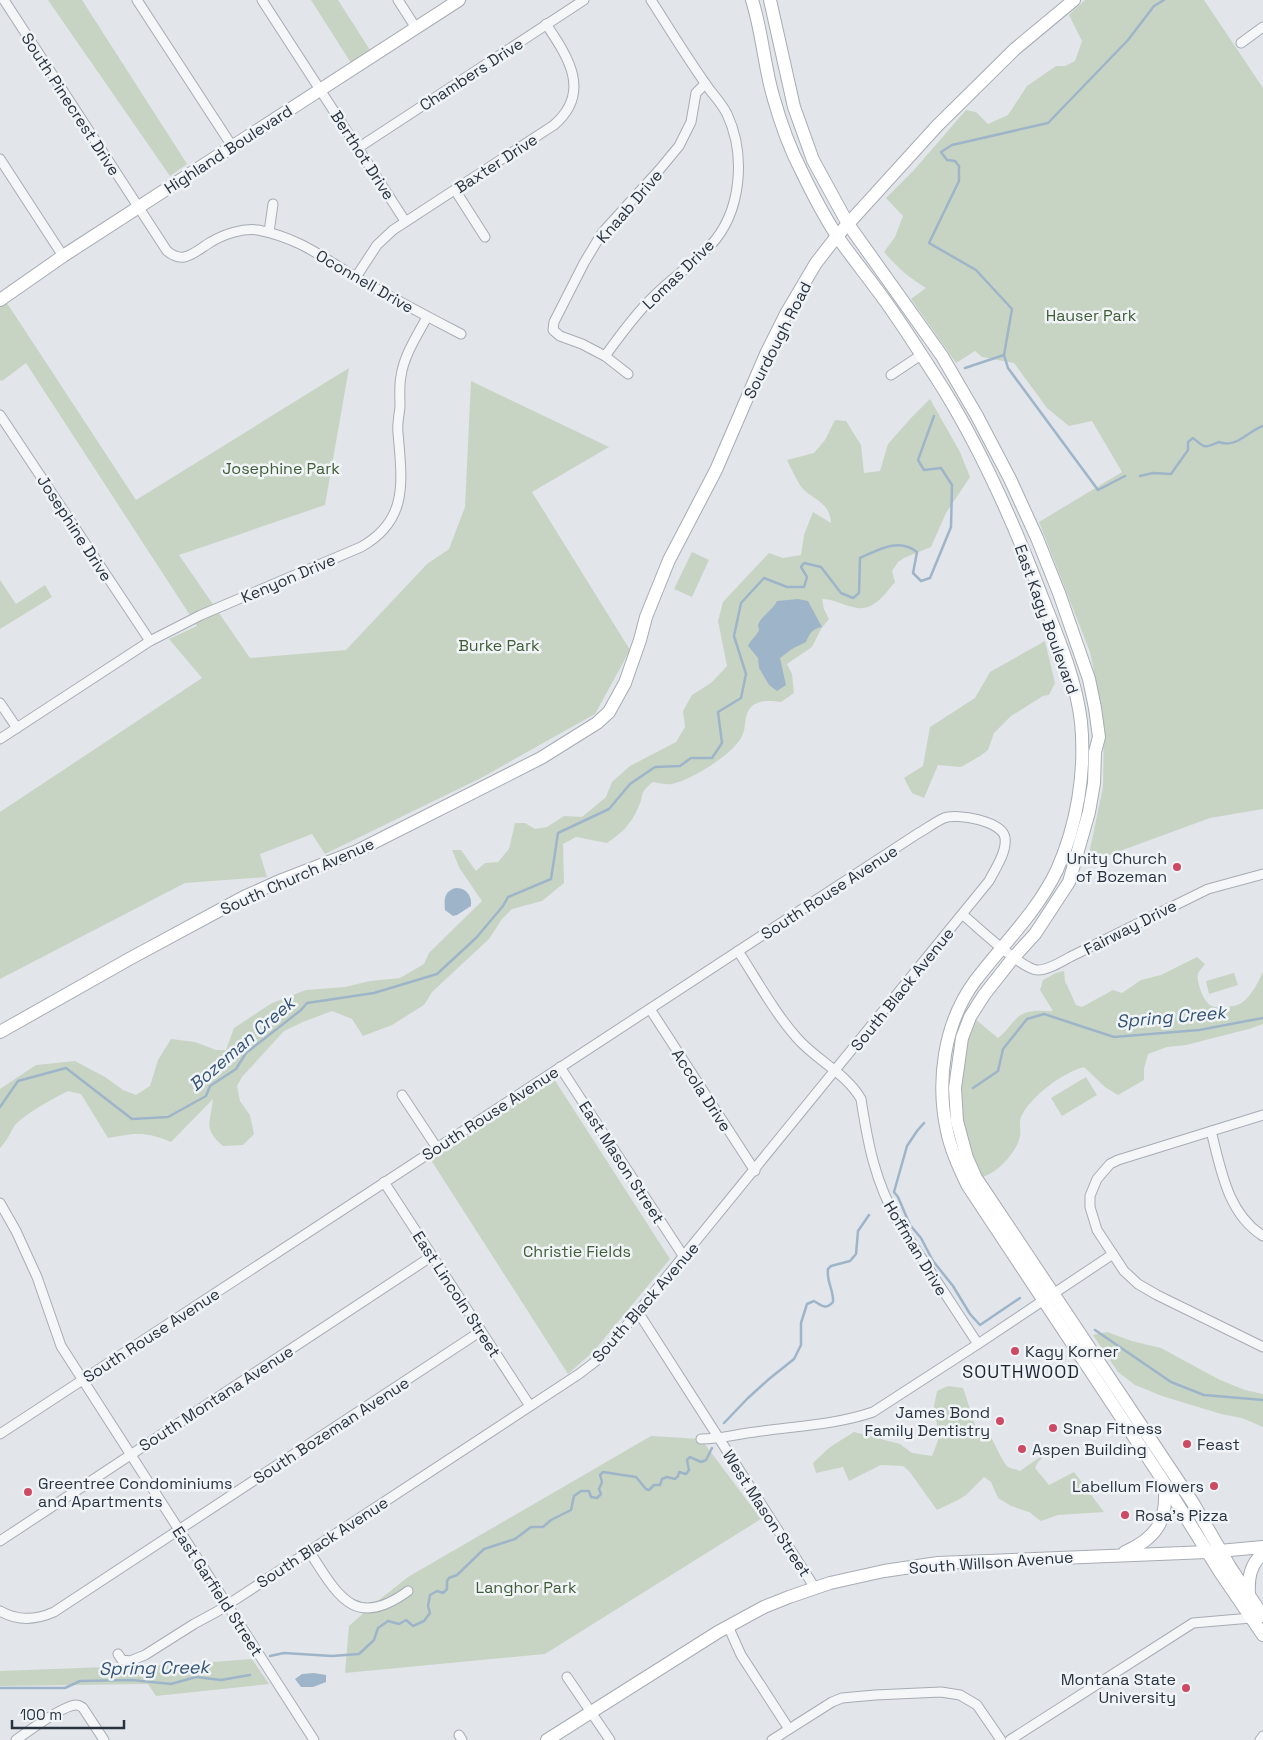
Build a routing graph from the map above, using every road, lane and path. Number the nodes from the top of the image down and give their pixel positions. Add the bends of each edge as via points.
1 (4, 0) edge
2 (137, 0) edge
3 (262, 0) edge
4 (398, 0) edge
5 (459, 0) edge
6 (584, 0) edge
7 (651, 0) edge
8 (752, 0) edge
9 (770, 0) edge
10 (1074, 0) edge
11 (546, 24) junction
12 (1263, 27) edge
13 (416, 28) junction
14 (1241, 43) dead end
15 (705, 84) junction
16 (320, 90) junction
17 (232, 146) junction
18 (358, 148) junction
19 (0, 159) edge
20 (455, 190) junction
21 (273, 204) dead end
22 (138, 208) junction
23 (406, 221) junction
24 (848, 224) junction
25 (269, 232) junction
26 (837, 236) junction
27 (485, 237) dead end
28 (63, 256) junction
29 (356, 277) junction
30 (0, 300) edge
31 (427, 317) junction
32 (461, 334) dead end
33 (921, 355) junction
34 (605, 356) junction
35 (628, 374) dead end
36 (891, 375) dead end
37 (0, 415) edge
38 (150, 641) junction
39 (0, 703) edge
40 (596, 723) joint
41 (16, 728) junction
42 (0, 739) edge
43 (987, 822) joint
44 (1263, 874) edge
45 (963, 915) junction
46 (1003, 947) junction
47 (738, 951) junction
48 (1013, 958) junction
49 (650, 1009) junction
50 (0, 1032) edge
51 (560, 1067) junction
52 (835, 1071) junction
53 (402, 1095) dead end
54 (1263, 1115) edge
55 (1212, 1131) junction
56 (437, 1148) junction
57 (755, 1171) junction
58 (384, 1182) junction
59 (0, 1204) edge
60 (1263, 1236) edge
61 (1113, 1254) junction
62 (432, 1256) junction
63 (684, 1257) junction
64 (1048, 1297) junction
65 (638, 1312) junction
66 (481, 1331) junction
67 (978, 1344) junction
68 (1263, 1347) edge
69 (83, 1380) junction
70 (530, 1406) junction
71 (0, 1434) edge
72 (702, 1439) dead end
73 (719, 1439) junction
74 (130, 1454) junction
75 (1164, 1481) junction
76 (178, 1530) junction
77 (0, 1541) edge
78 (1263, 1547) edge
79 (309, 1551) junction
80 (1221, 1551) junction
81 (1208, 1552) junction
82 (1263, 1552) edge
83 (1119, 1555) junction
84 (814, 1588) junction
85 (408, 1591) dead end
86 (1249, 1595) junction
87 (227, 1605) junction
88 (0, 1611) edge
89 (1257, 1617) edge
90 (728, 1626) junction
91 (1263, 1635) edge
92 (118, 1654) dead end
93 (568, 1677) dead end
94 (592, 1712) junction
95 (789, 1729) junction
96 (1263, 1736) edge
97 (16, 1740) edge
98 (104, 1740) edge
99 (314, 1740) edge
100 (547, 1740) edge
101 (610, 1740) edge
102 (772, 1740) edge
103 (1001, 1740) edge
104 (1010, 1740) edge
105 (1260, 1740) edge

1 - 22 street, South Pinecrest Drive
2 - 17 street
3 - 16 street, Berthot Drive
4 - 13 street
5 - 13 main road, Highland Boulevard
6 - 11 street, Chambers Drive
7 - 15 street, Lomas Drive
8 - 26 main road, East Kagy Boulevard via 773,96 788,140 801,171
9 - 24 main road, East Kagy Boulevard via 801,129 813,160
10 - 24 main road, Sourdough Road via 976,86
11 - 18 street, Chambers Drive
11 - 20 street, Baxter Drive via 565,53 574,76 567,110 554,125
12 - 14 street
13 - 16 main road, Highland Boulevard
15 - 34 street, Lomas Drive via 723,106 734,134 739,161 732,206 712,244 650,300
15 - 34 street, Knaab Drive via 696,93 691,122 679,146 602,233 556,316 552,327 560,336
16 - 17 main road, Highland Boulevard
16 - 18 street, Berthot Drive
17 - 22 main road, Highland Boulevard
18 - 23 street, Berthot Drive
19 - 28 street
20 - 23 street, Baxter Drive
20 - 27 street
21 - 25 street
22 - 25 street, Oconnell Drive via 167,251 178,257 186,257 232,233
22 - 28 main road, Highland Boulevard
23 - 29 street, Baxter Drive via 384,237
24 - 26 main road, Sourdough Road
24 - 48 main road, East Kagy Boulevard via 942,356 977,416 1037,538 1089,679 1098,737 1085,831 1070,882 1035,934
25 - 29 street, Oconnell Drive via 304,245
26 - 33 main road, East Kagy Boulevard
26 - 40 main road, Sourdough Road via 816,263 783,320 716,470 659,583 625,683 608,712
28 - 30 main road, Highland Boulevard
29 - 31 street, Oconnell Drive
31 - 32 street, Oconnell Drive
31 - 38 street, Kenyon Drive via 406,357 400,377 397,431 402,486 396,510 387,526 373,540 361,546 201,615
33 - 36 street
33 - 46 main road, East Kagy Boulevard via 972,441 1005,508 1067,665 1081,723 1081,783 1068,839 1056,871 1042,895
34 - 35 street
37 - 38 street, Josephine Drive
38 - 41 street, Kenyon Drive
39 - 41 street
40 - 50 main road, South Church Avenue via 541,758 359,850 282,880 214,912
41 - 42 street, Kenyon Drive
43 - 45 street, South Black Avenue via 1006,837 1004,848 989,881
43 - 47 street, South Rouse Avenue via 962,817 944,818
44 - 48 street, Fairway Drive via 1208,889 1053,965 1038,970
45 - 46 street, Fairway Drive
45 - 52 street, South Black Avenue
46 - 48 street, Fairway Drive
46 - 64 main road, East Kagy Boulevard via 975,982 955,1020 945,1053 943,1112 947,1134 968,1186
47 - 49 street, South Rouse Avenue
47 - 52 street, Hoffman Drive via 784,1022 808,1049
48 - 64 main road, East Kagy Boulevard via 984,994 962,1038 956,1088 957,1121 976,1178
49 - 51 street, South Rouse Avenue
49 - 57 street, Accola Drive
51 - 56 street, South Rouse Avenue
51 - 63 street, East Mason Street
52 - 57 street, South Black Avenue
52 - 67 street, Hoffman Drive via 848,1081 861,1099 872,1161 889,1206
53 - 56 street
54 - 55 street
55 - 60 street via 1232,1202 1244,1221
55 - 61 street via 1118,1160 1103,1170 1093,1187 1090,1207 1097,1230
56 - 58 street, South Rouse Avenue
57 - 63 street, South Black Avenue
58 - 62 street, East Lincoln Street
58 - 69 street, South Rouse Avenue
59 - 69 street, East Garfield Street via 31,1263 61,1346
61 - 64 street
61 - 68 street via 1124,1271 1148,1290
62 - 66 street, East Lincoln Street
62 - 74 street, South Montana Avenue
63 - 65 street, South Black Avenue
64 - 67 street
64 - 75 main road
64 - 80 main road via 1193,1503
65 - 70 street, South Black Avenue via 596,1361
65 - 73 street
66 - 70 street, East Lincoln Street
66 - 76 street, South Bozeman Avenue
67 - 73 street via 873,1412 854,1418
69 - 71 street, South Rouse Avenue
69 - 74 street, East Garfield Street
70 - 79 street, South Black Avenue
72 - 73 street
73 - 84 street, West Mason Street
74 - 76 street, East Garfield Street
74 - 77 street, South Montana Avenue
75 - 81 main road
75 - 83 main road via 1166,1498 1160,1524 1147,1540
76 - 87 street, East Garfield Street
76 - 88 street, South Bozeman Avenue via 54,1612 24,1619
78 - 80 main road, South Willson Avenue
79 - 85 street via 335,1591 350,1604 369,1609 385,1606
79 - 87 street, South Black Avenue
80 - 81 main road, South Willson Avenue
80 - 86 main road
81 - 83 main road, South Willson Avenue
81 - 89 main road
82 - 86 main road via 1249,1574
83 - 84 main road, South Willson Avenue via 938,1563
84 - 90 main road, South Willson Avenue via 764,1607
86 - 89 main road
87 - 92 street, South Black Avenue via 130,1662 122,1660
87 - 99 street, East Garfield Street
89 - 91 main road
89 - 104 street via 1193,1623
90 - 94 main road, South Willson Avenue
90 - 95 street via 741,1655
93 - 94 street
94 - 100 main road, South Willson Avenue
94 - 101 street
95 - 102 street
95 - 103 street via 842,1698 941,1692 960,1695 977,1705
96 - 105 street
97 - 98 street via 64,1708 79,1705

